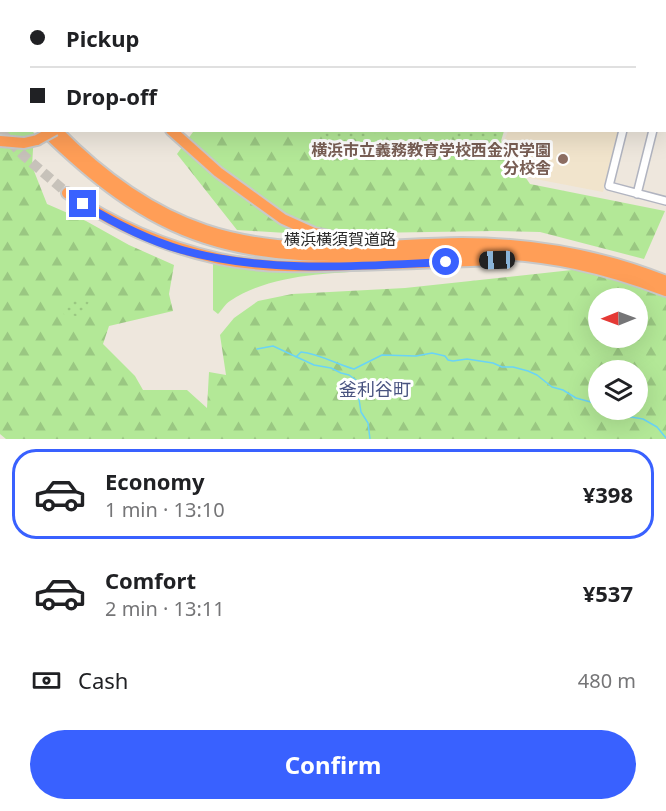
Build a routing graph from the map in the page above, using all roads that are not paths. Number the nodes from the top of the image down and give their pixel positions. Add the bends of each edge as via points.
1 (46, 132) edge
2 (51, 132) edge
3 (57, 132) edge
4 (173, 132) edge
5 (623, 132) edge
6 (652, 132) edge
7 (0, 141) edge
8 (67, 193) tunnel mouth
9 (637, 194) junction
10 (666, 199) edge
11 (187, 227) junction
12 (224, 240) junction
13 (545, 248) junction
14 (605, 265) junction
15 (589, 266) junction
16 (666, 280) edge
17 (666, 291) edge

1 - 11 highway, 横浜横須賀道路 via 118,194 146,212
2 - 7 highway, bridge via 24,143
3 - 11 highway, 横浜横須賀道路 via 122,187
4 - 13 highway via 283,219 314,232 359,240 493,240
5 - 9 street via 609,186
6 - 9 street
8 - 15 highway via 143,236 220,259 289,266 497,260
9 - 10 street
11 - 12 highway, 横浜横須賀道路
12 - 13 highway, 横浜横須賀道路 via 312,248 463,243
12 - 15 highway, 横浜横須賀道路 via 246,249 285,255 480,253 538,256
13 - 14 highway, 横浜横須賀道路
14 - 15 highway, 横浜横須賀道路
14 - 16 highway, 横浜横須賀道路
14 - 17 highway, 横浜横須賀道路

